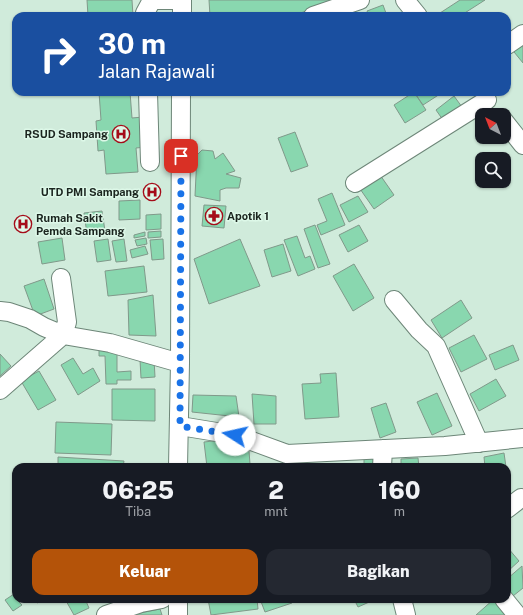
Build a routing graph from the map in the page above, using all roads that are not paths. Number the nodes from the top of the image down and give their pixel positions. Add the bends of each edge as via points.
1 (182, 0) edge
2 (360, 0) edge
3 (405, 0) edge
4 (146, 12) edge
5 (182, 12) edge
6 (325, 12) edge
7 (415, 12) edge
8 (523, 34) edge
9 (511, 42) edge
10 (148, 96) edge
11 (181, 96) edge
12 (484, 96) edge
13 (493, 108) edge
14 (511, 130) edge
15 (523, 145) edge
16 (150, 162) dead end
17 (355, 183) dead end
18 (61, 278) dead end
19 (394, 300) dead end
20 (0, 311) edge
21 (63, 335) junction
22 (180, 363) junction
23 (0, 390) edge
24 (180, 426) junction
25 (523, 438) edge
26 (479, 442) junction
27 (384, 449) junction
28 (178, 463) edge
29 (382, 463) edge
30 (522, 498) edge
31 (511, 506) edge
32 (144, 603) edge
33 (178, 603) edge
34 (403, 603) edge
35 (507, 603) edge
36 (106, 615) edge
37 (178, 615) edge
38 (406, 615) edge
39 (517, 615) edge

1 - 4 street via 152,0
1 - 5 street
2 - 6 street
3 - 7 street
8 - 9 street
10 - 16 street
11 - 22 street
12 - 13 street
12 - 17 street
14 - 15 street
18 - 21 street via 67,322
19 - 26 street via 436,346
20 - 21 street via 30,319
21 - 22 street via 110,343
21 - 23 street
22 - 24 street
24 - 27 street via 235,435 287,454
24 - 28 street
25 - 26 street
26 - 27 street
27 - 29 street
30 - 31 street
32 - 36 street
33 - 37 street
34 - 38 street
35 - 39 street

